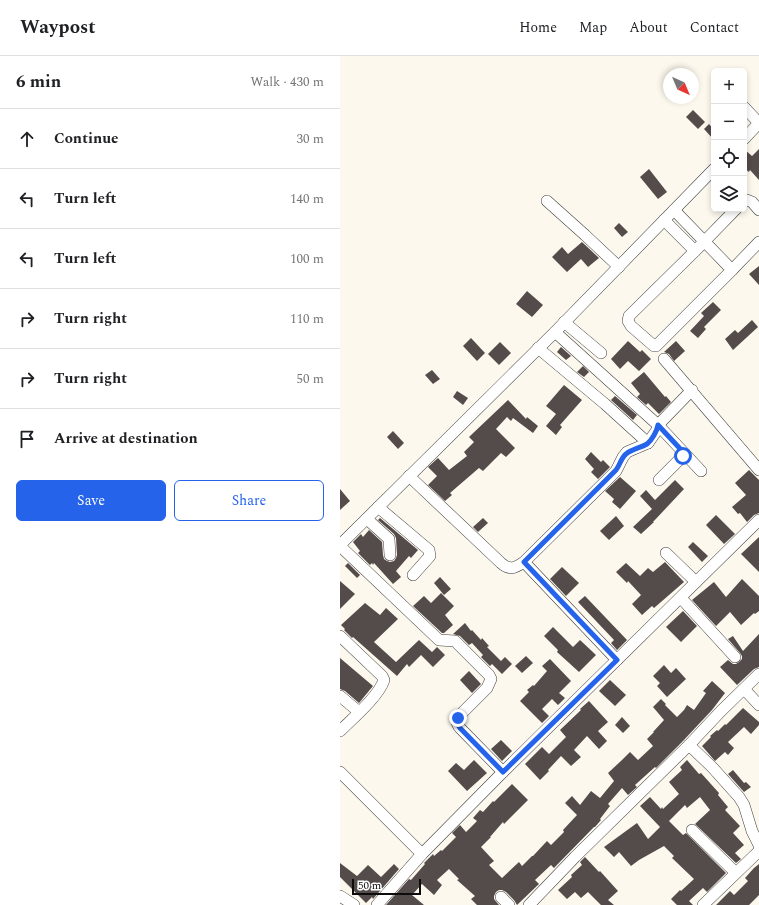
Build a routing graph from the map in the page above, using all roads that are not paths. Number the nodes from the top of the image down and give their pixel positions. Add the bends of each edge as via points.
1 (747, 110) edge
2 (759, 123) edge
3 (747, 136) edge
4 (711, 172) edge
5 (747, 200) edge
6 (547, 201) dead end
7 (674, 210) junction
8 (759, 210) edge
9 (733, 212) edge
10 (664, 220) junction
11 (704, 242) junction
12 (759, 242) edge
13 (695, 251) junction
14 (619, 266) junction
15 (732, 270) junction
16 (564, 322) junction
17 (556, 332) junction
18 (538, 348) junction
19 (601, 353) dead end
20 (664, 359) dead end
21 (692, 390) junction
22 (658, 425) junction
23 (648, 444) junction
24 (685, 454) junction
25 (759, 470) edge
26 (701, 471) dead end
27 (409, 476) junction
28 (658, 480) dead end
29 (378, 507) junction
30 (367, 519) junction
31 (759, 520) edge
32 (340, 545) edge
33 (666, 553) dead end
34 (390, 555) dead end
35 (524, 562) junction
36 (413, 575) dead end
37 (696, 582) junction
38 (681, 598) junction
39 (340, 636) edge
40 (735, 657) dead end
41 (617, 660) junction
42 (759, 674) edge
43 (744, 689) junction
44 (340, 696) edge
45 (759, 705) edge
46 (359, 712) junction
47 (340, 731) edge
48 (689, 745) junction
49 (340, 772) edge
50 (503, 772) junction
51 (692, 830) dead end
52 (759, 845) edge
53 (759, 851) edge
54 (422, 854) junction
55 (736, 873) junction
56 (340, 896) edge
57 (501, 897) dead end
58 (354, 905) edge
59 (377, 905) edge
60 (509, 905) edge
61 (529, 905) edge
62 (702, 905) edge

1 - 2 street
2 - 3 street
4 - 7 street
5 - 8 street
6 - 14 street
7 - 10 street
7 - 11 street
9 - 11 street
10 - 13 street
10 - 14 street
11 - 13 street
11 - 15 street
12 - 15 street
13 - 15 street via 630,316 628,321 631,326 654,346 659,344
14 - 16 street
16 - 17 street
16 - 19 street
17 - 18 street
17 - 22 street
18 - 23 street
18 - 27 street
20 - 21 street
21 - 22 street
21 - 25 street
22 - 23 street
22 - 24 street
23 - 35 street via 627,452 619,467
24 - 26 street
24 - 28 street
27 - 29 street
27 - 35 street via 506,567 511,568
29 - 30 street
29 - 36 street via 429,550 430,556
30 - 32 street
30 - 34 street via 389,539
31 - 37 street
32 - 50 street via 440,640 455,641 490,676 487,688 458,718 457,723
33 - 37 street
35 - 41 street
37 - 38 street
38 - 40 street
38 - 41 street
39 - 46 street via 384,679 382,686
41 - 50 street
42 - 43 street
43 - 45 street
43 - 48 street
44 - 46 street
46 - 47 street
48 - 52 street via 739,796
48 - 61 street
49 - 54 street
50 - 54 street
51 - 55 street
53 - 55 street
54 - 59 street
55 - 62 street
56 - 58 street
57 - 60 street

